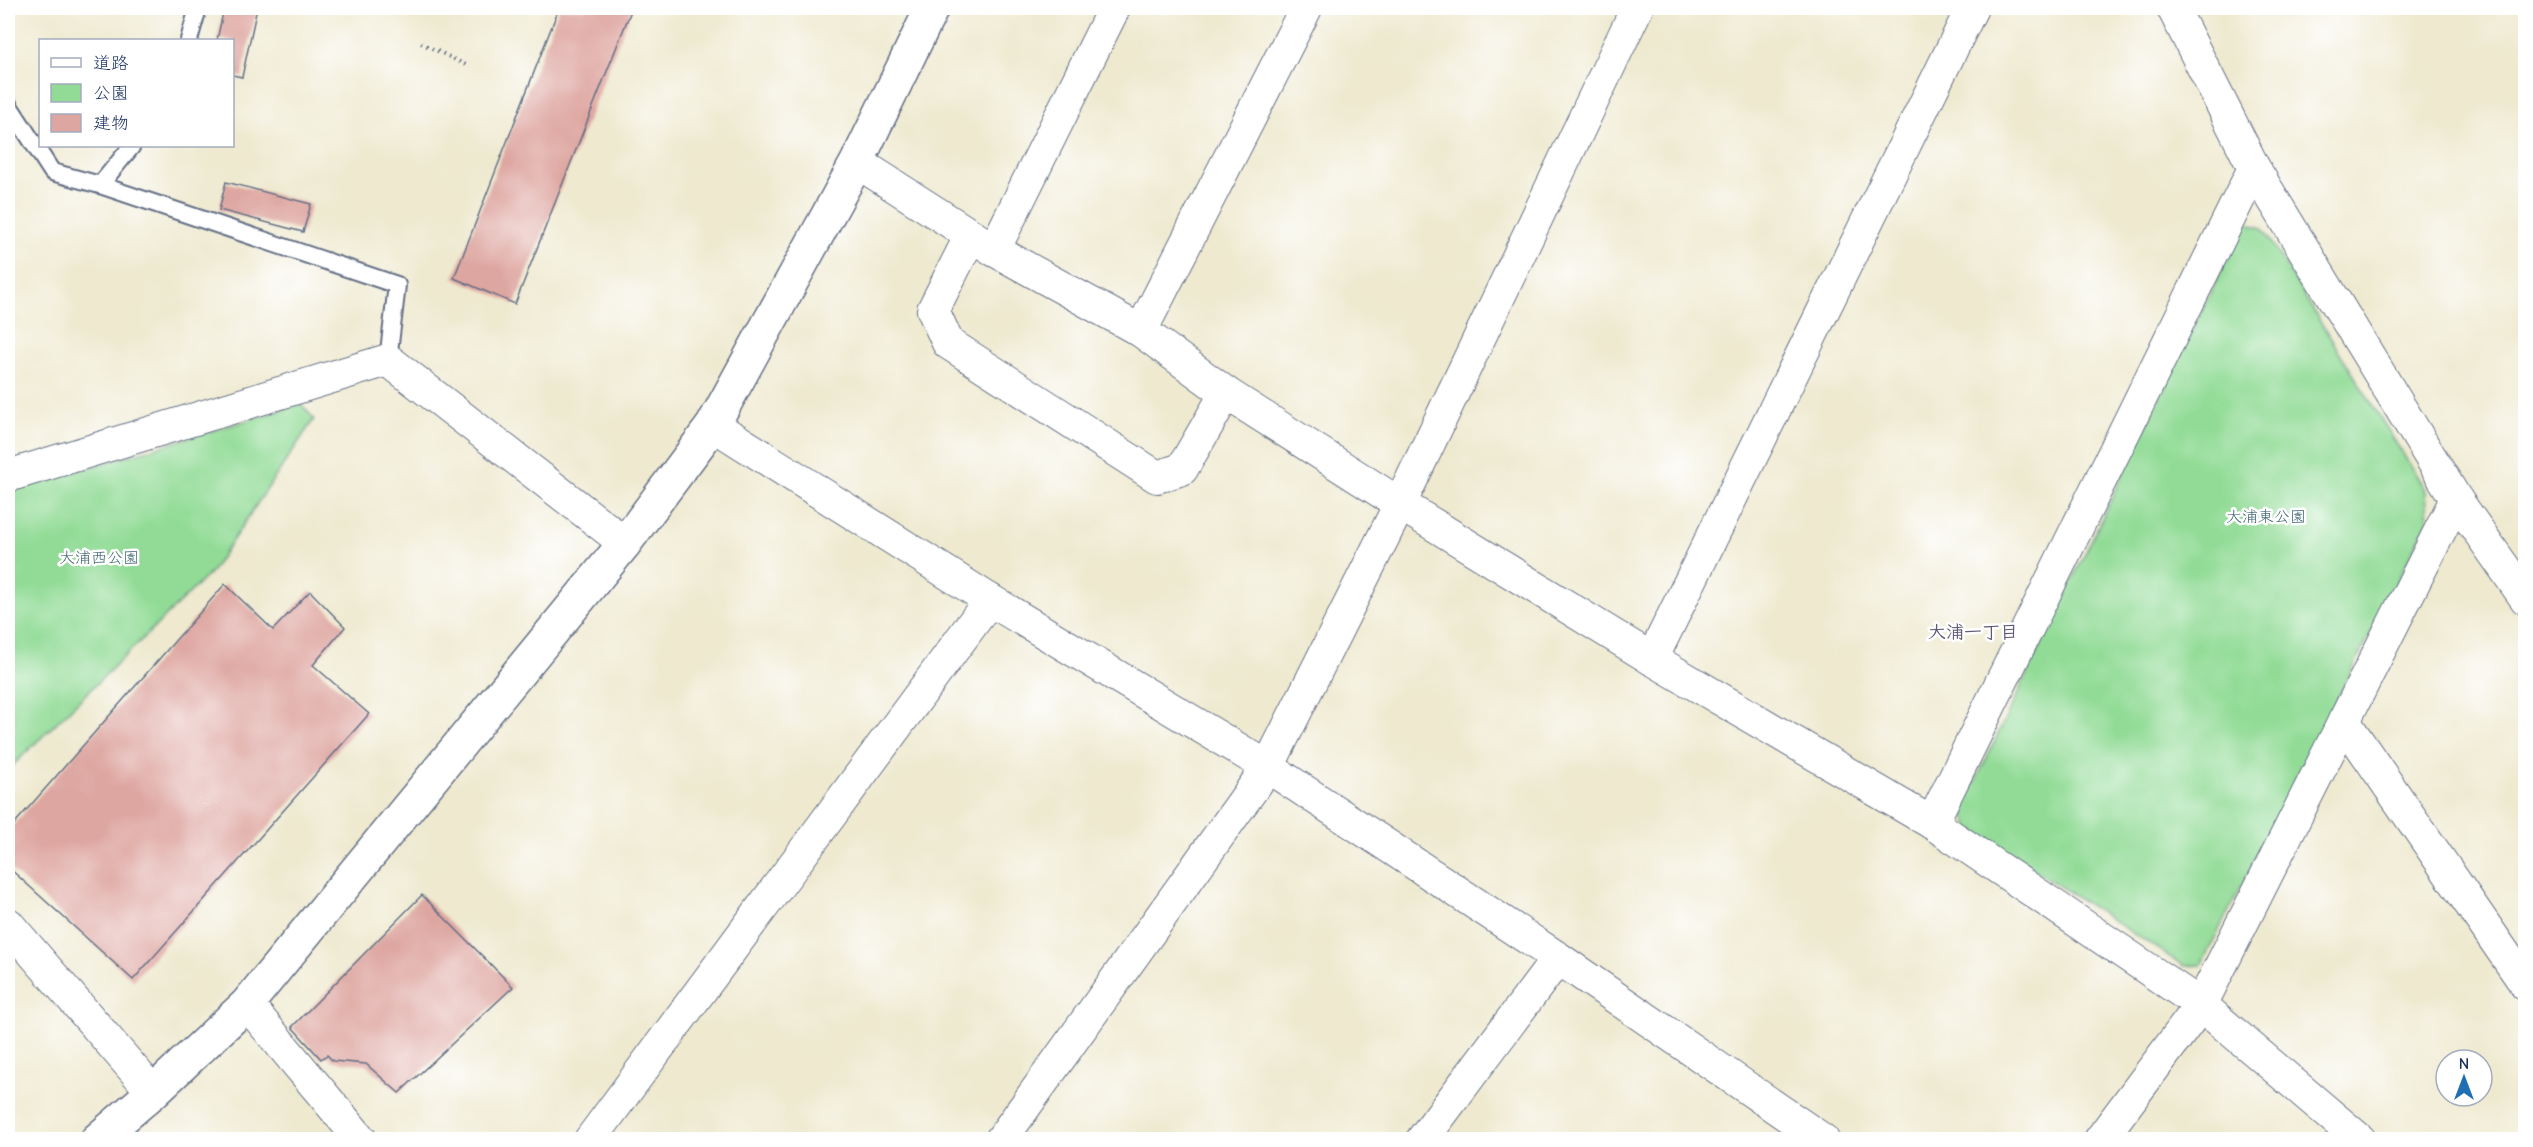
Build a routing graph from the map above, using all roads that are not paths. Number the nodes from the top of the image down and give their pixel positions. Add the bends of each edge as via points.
1 (198, 8) edge
2 (1114, 8) edge
3 (1306, 8) edge
4 (1637, 8) edge
5 (1972, 8) edge
6 (2173, 8) edge
7 (928, 10) edge
8 (189, 39) edge
9 (8, 104) edge
10 (131, 147) edge
11 (857, 162) junction
12 (2254, 168) junction
13 (100, 185) junction
14 (983, 243) junction
15 (1141, 331) junction
16 (388, 360) junction
17 (1226, 393) junction
18 (713, 425) junction
19 (8, 476) edge
20 (2456, 499) junction
21 (1400, 504) junction
22 (625, 543) junction
23 (2526, 599) edge
24 (990, 600) junction
25 (1652, 658) junction
26 (2344, 721) junction
27 (1268, 767) junction
28 (1932, 823) junction
29 (8, 924) edge
30 (1558, 958) junction
31 (2526, 985) edge
32 (247, 1004) junction
33 (2201, 1005) junction
34 (153, 1092) junction
35 (97, 1140) edge
36 (361, 1140) edge
37 (590, 1140) edge
38 (1001, 1140) edge
39 (1422, 1140) edge
40 (1823, 1140) edge
41 (2100, 1140) edge
42 (2360, 1140) edge

1 - 8 lane
2 - 14 street
3 - 15 street
4 - 21 street
5 - 25 street
6 - 12 street
7 - 11 street
9 - 13 lane via 52,172
10 - 13 lane
11 - 14 street
11 - 18 street
12 - 20 street
12 - 28 street
13 - 16 lane via 397,285
14 - 15 street
14 - 17 street via 933,310 948,343 1157,477 1182,469
15 - 17 street
16 - 19 street
16 - 22 street
17 - 21 street
18 - 22 street
18 - 24 street
20 - 23 street
20 - 26 street
21 - 25 street
21 - 27 street
22 - 32 street
24 - 27 street
24 - 37 street
25 - 28 street
26 - 31 street
26 - 33 street
27 - 30 street
27 - 38 street
28 - 33 street
29 - 34 street
30 - 39 street
30 - 40 street
32 - 34 street
32 - 36 street
33 - 41 street
33 - 42 street
34 - 35 street

